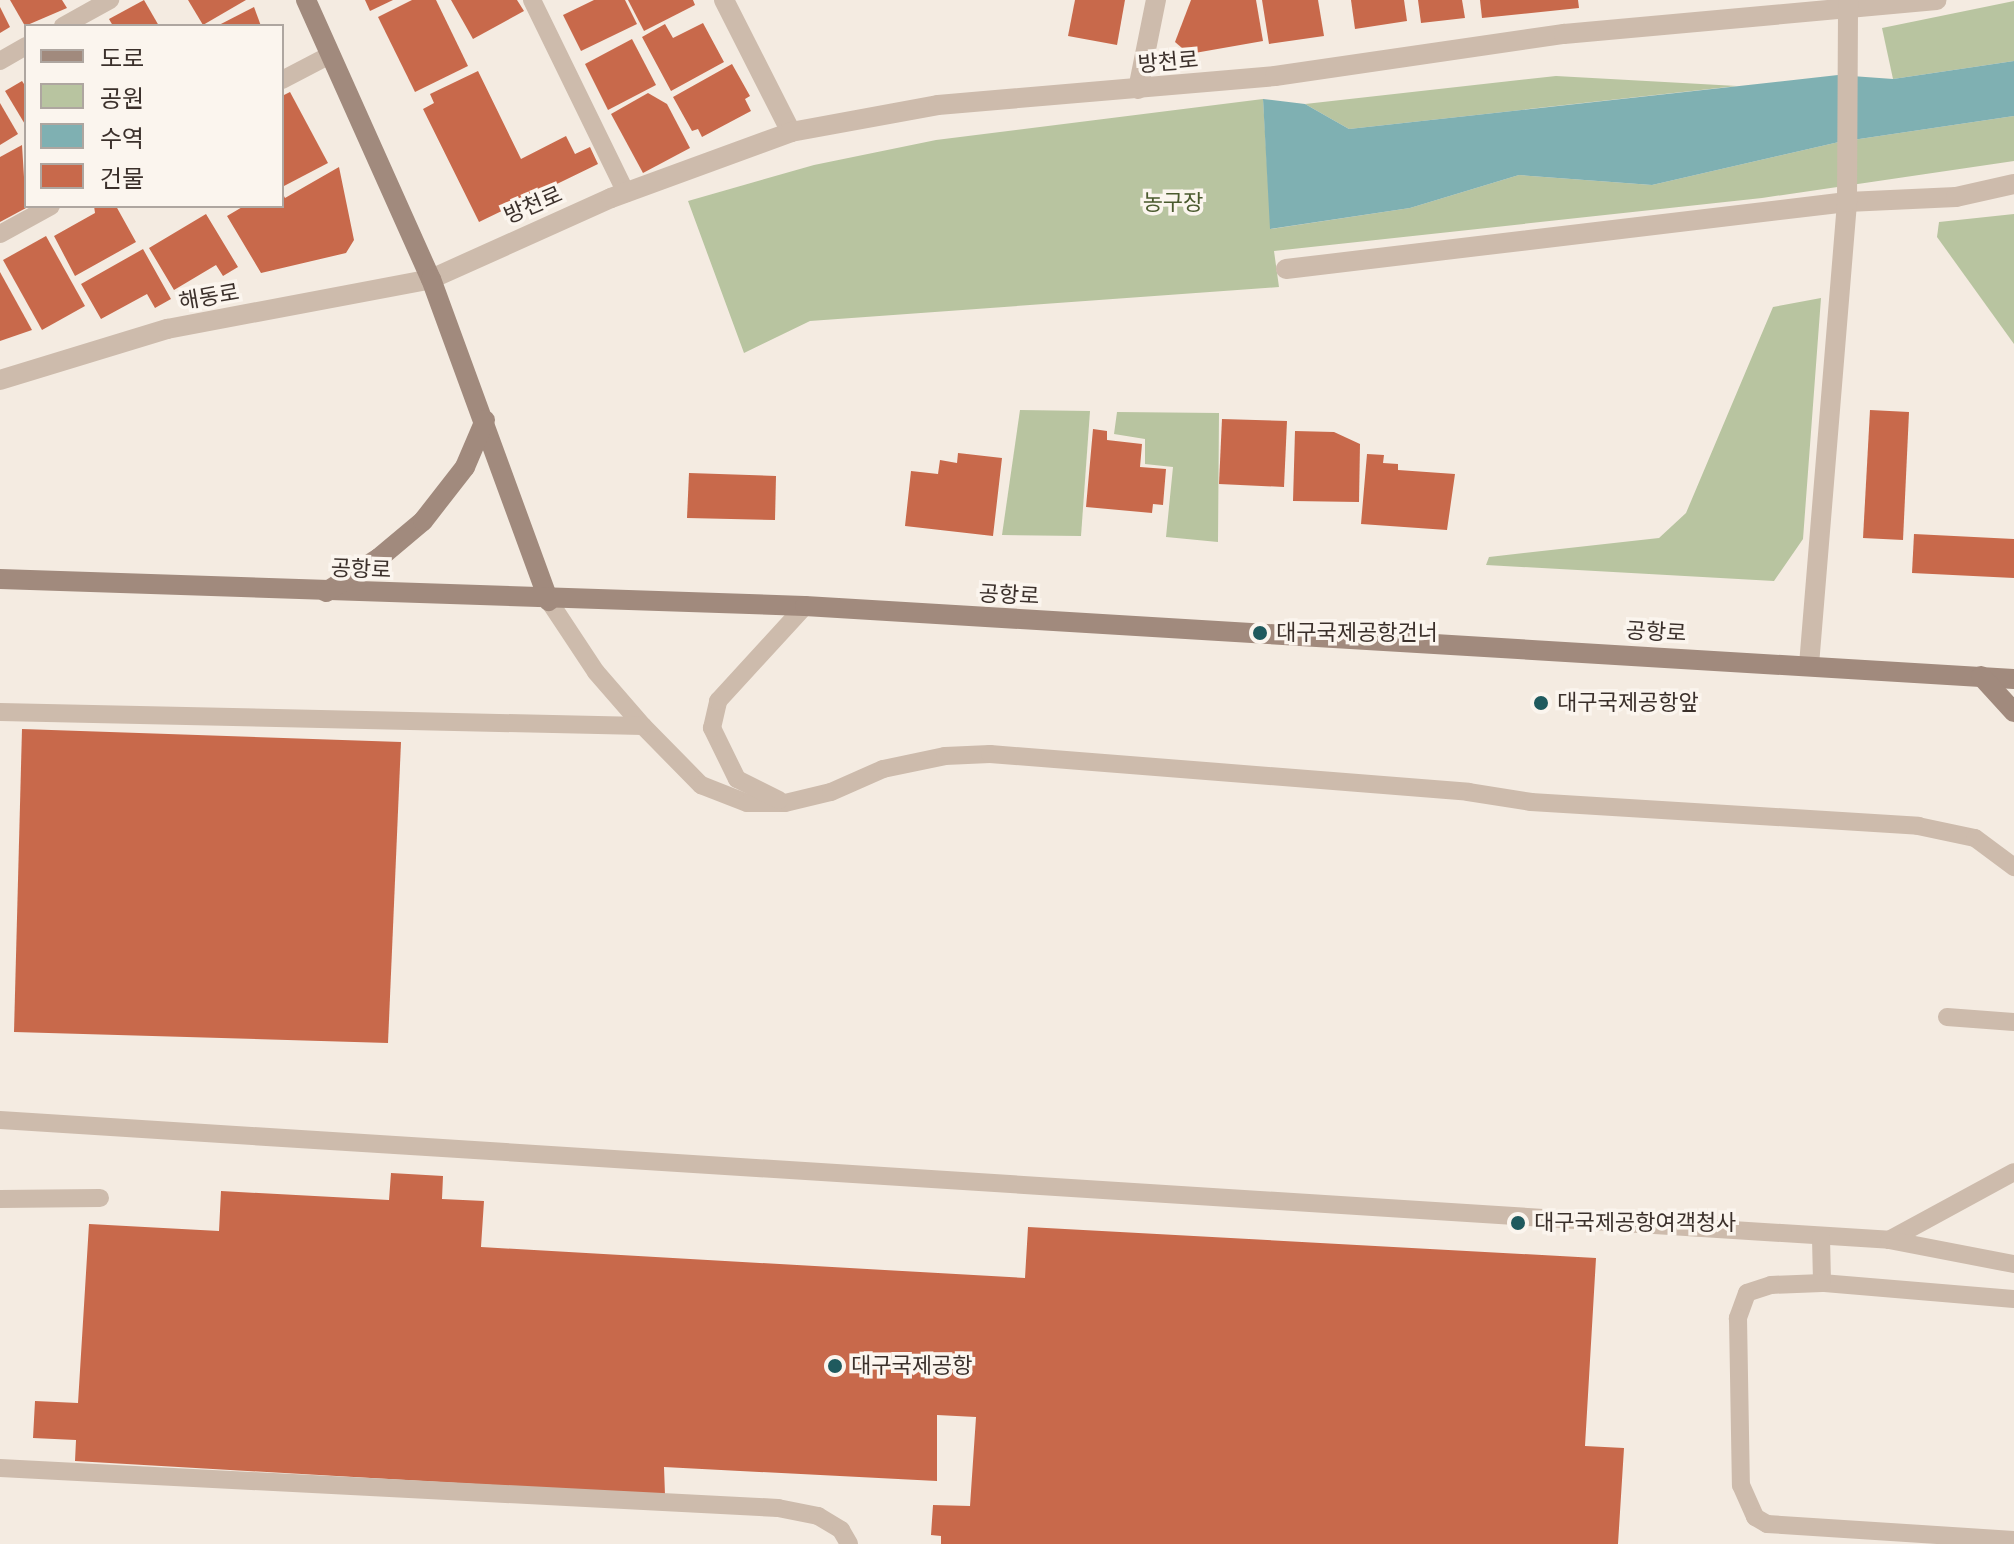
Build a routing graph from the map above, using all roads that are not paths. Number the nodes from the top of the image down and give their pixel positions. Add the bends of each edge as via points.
1 (110, 0) edge
2 (306, 0) edge
3 (532, 0) edge
4 (724, 0) edge
5 (1156, 0) edge
6 (1936, 0) edge
7 (1848, 6) edge
8 (67, 24) edge
9 (24, 47) edge
10 (330, 55) junction
11 (0, 61) edge
12 (284, 79) edge
13 (1138, 89) junction
14 (791, 132) junction
15 (2014, 184) edge
16 (626, 193) junction
17 (1847, 202) junction
18 (47, 208) edge
19 (0, 234) edge
20 (1286, 269) dead end
21 (431, 279) junction
22 (0, 380) edge
23 (485, 420) junction
24 (0, 579) edge
25 (326, 592) junction
26 (549, 601) junction
27 (805, 606) junction
28 (1809, 665) junction
29 (1981, 676) junction
30 (2014, 679) edge
31 (0, 712) edge
32 (2014, 712) edge
33 (643, 726) junction
34 (785, 803) junction
35 (2014, 867) edge
36 (1947, 1017) dead end
37 (2014, 1022) edge
38 (0, 1120) edge
39 (2014, 1172) edge
40 (100, 1198) dead end
41 (0, 1199) edge
42 (1821, 1238) junction
43 (1889, 1240) junction
44 (2014, 1264) edge
45 (1822, 1283) junction
46 (2014, 1299) edge
47 (0, 1468) edge
48 (2014, 1540) edge
49 (849, 1544) edge

1 - 8 lane
2 - 10 main road
3 - 16 lane
4 - 14 street
5 - 13 street
6 - 7 street, 방천로
7 - 13 street, 방천로 via 1564,34 1275,76
7 - 17 street
9 - 11 lane
10 - 12 lane
10 - 21 main road
13 - 14 street, 방천로 via 938,105
14 - 16 street, 방천로
15 - 17 street via 1956,197
16 - 21 street, 방천로
17 - 20 street
17 - 28 street
18 - 19 lane
21 - 22 street, 해동로 via 167,329
21 - 23 main road
23 - 25 main road via 465,467 423,521
23 - 26 main road
24 - 25 main road, 공항로
25 - 26 main road, 공항로
26 - 27 main road, 공항로
26 - 33 lane via 596,672
27 - 28 main road, 공항로
27 - 34 lane via 718,701 712,728 737,779
28 - 29 main road, 공항로
29 - 30 main road, 공항로
29 - 32 main road
31 - 33 lane
33 - 34 lane via 701,785 747,803
34 - 35 lane via 831,792 883,769 945,756 990,754 1468,792 1531,802 1918,826 1975,838
36 - 37 lane
38 - 42 lane
39 - 43 lane
40 - 41 lane
42 - 43 lane
42 - 45 lane
43 - 44 lane
45 - 46 lane
45 - 48 lane via 1771,1285 1743,1300 1738,1318 1741,1485 1755,1517 1767,1524
47 - 49 lane via 778,1508 818,1516 841,1530

